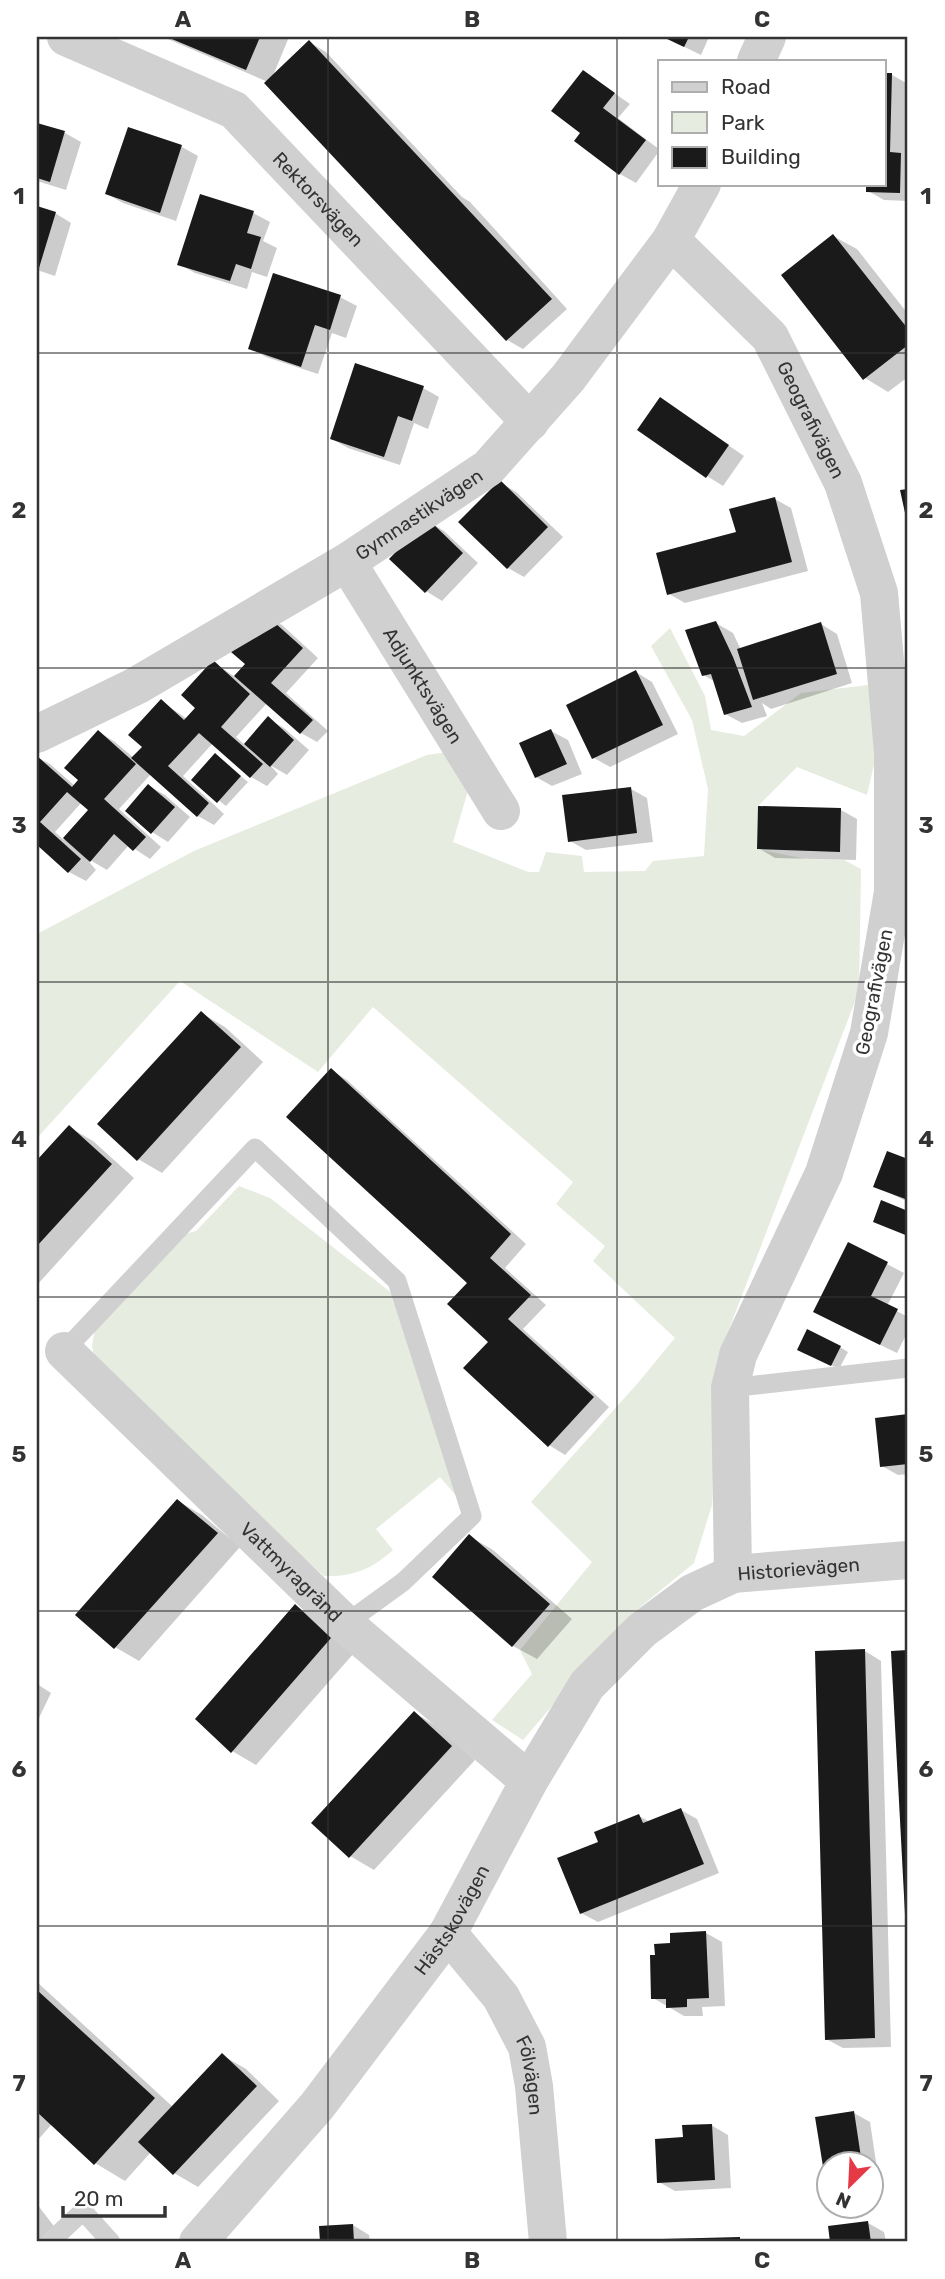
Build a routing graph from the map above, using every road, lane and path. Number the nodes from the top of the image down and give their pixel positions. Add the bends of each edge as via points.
1 (65, 37) edge
2 (767, 37) edge
3 (756, 60) edge
4 (701, 186) edge
5 (671, 240) junction
6 (530, 422) junction
7 (347, 562) junction
8 (893, 590) edge
9 (37, 734) edge
10 (501, 811) dead end
11 (64, 1350) joint
12 (908, 1368) edge
13 (730, 1388) junction
14 (908, 1560) edge
15 (733, 1574) junction
16 (692, 1593) joint
17 (345, 1624) junction
18 (529, 1781) junction
19 (448, 1933) junction
20 (50, 2242) edge
21 (111, 2242) edge
22 (198, 2242) edge
23 (548, 2242) edge

1 - 6 street, Rektorsvägen via 234,110
2 - 3 street
4 - 5 street, Gymnastikvägen
5 - 6 street, Gymnastikvägen
5 - 8 street, Geografivägen via 770,337
6 - 7 street, Gymnastikvägen via 488,468
7 - 9 street, Gymnastikvägen via 136,686
7 - 10 street, Adjunktsvägen
8 - 13 street, Geografivägen via 893,891 869,1033 824,1173 738,1355
11 - 17 street, Vattmyragränd
11 - 17 lane via 255,1148 397,1280 472,1516 403,1582
12 - 13 lane
13 - 15 street, Geografivägen
14 - 15 street, Historievägen
15 - 16 street, Historievägen
16 - 18 street, Hästskovägen via 642,1630 587,1685
17 - 18 street, Vattmyragränd
18 - 19 street, Hästskovägen
19 - 22 street, Hästskovägen via 317,2106
19 - 23 street, Fölvägen via 501,1997 527,2047
20 - 21 lane via 83,2211

